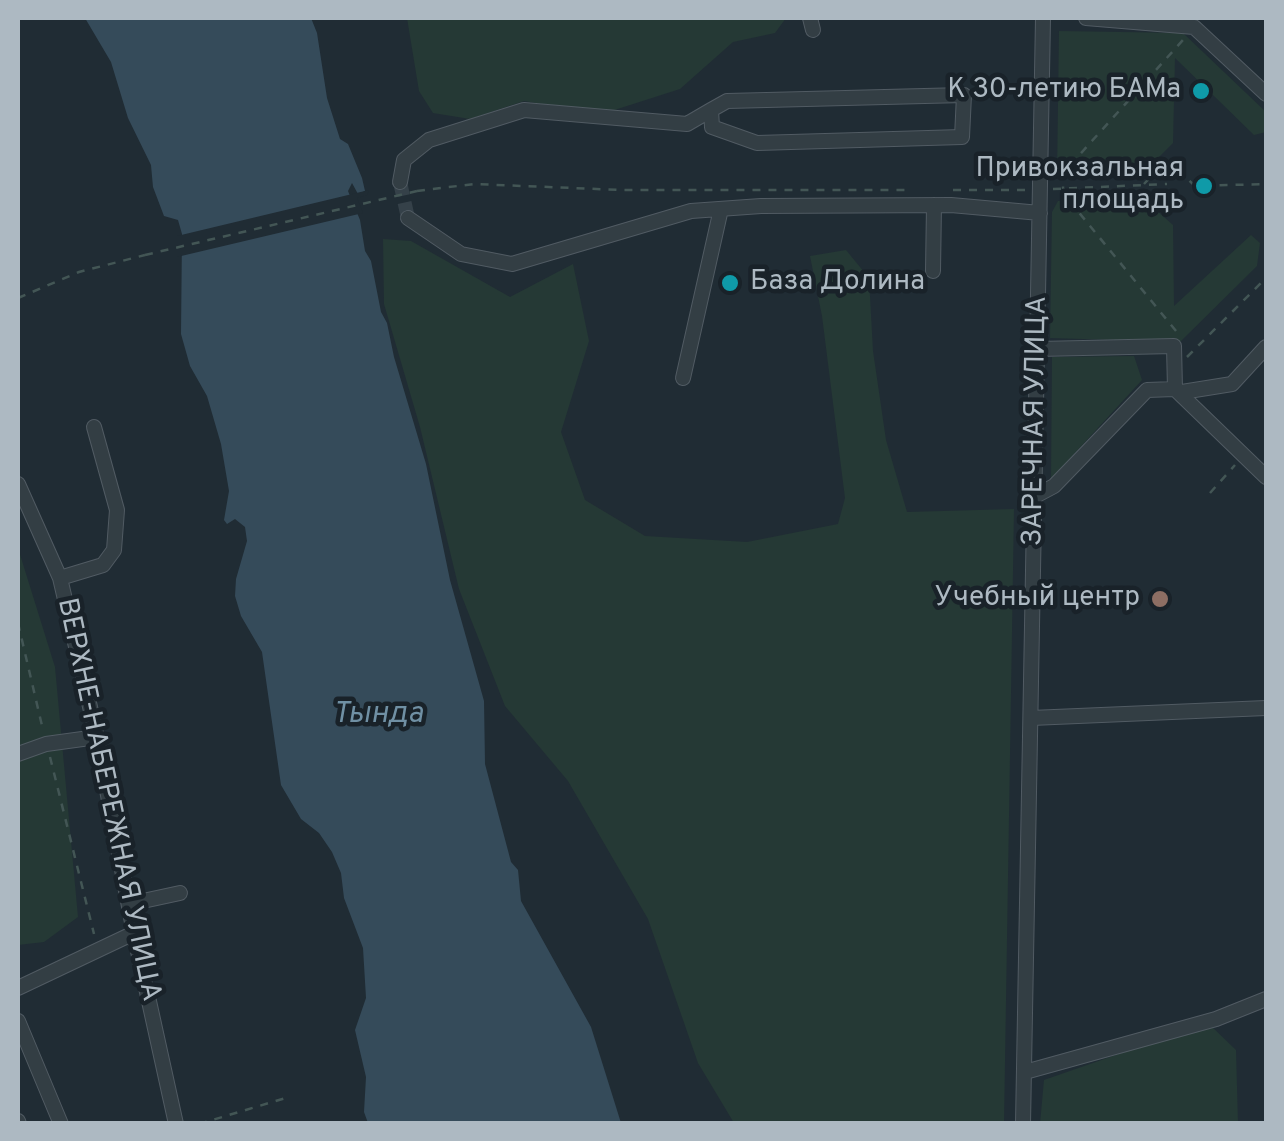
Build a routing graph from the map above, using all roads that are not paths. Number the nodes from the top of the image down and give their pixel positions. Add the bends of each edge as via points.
1 (1043, 18) edge
2 (1086, 18) edge
3 (1266, 94) edge
4 (711, 110) junction
5 (400, 182) dead end
6 (934, 205) junction
7 (722, 209) junction
8 (1040, 214) junction
9 (408, 218) tunnel mouth
10 (933, 271) dead end
11 (1266, 347) edge
12 (1038, 349) junction
13 (683, 378) dead end
14 (1178, 391) junction
15 (94, 427) dead end
16 (1266, 477) edge
17 (18, 484) edge
18 (1036, 495) junction
19 (60, 578) junction
20 (1266, 708) edge
21 (1031, 718) junction
22 (97, 736) junction
23 (18, 754) edge
24 (180, 893) dead end
25 (129, 904) junction
26 (134, 933) junction
27 (18, 988) edge
28 (1266, 999) edge
29 (18, 1021) edge
30 (1025, 1072) junction
31 (61, 1124) edge
32 (176, 1124) edge
33 (1024, 1124) edge

1 - 8 street, ЗАРЕЧНАЯ УЛИЦА
2 - 3 street via 1194,28
4 - 4 street via 728,101 964,95 962,137 757,143 712,126
4 - 5 street via 687,124 524,110 429,140 404,160
6 - 7 street
6 - 8 street
6 - 10 street
7 - 9 street via 691,211 512,264 461,254
7 - 13 street
8 - 12 street, ЗАРЕЧНАЯ УЛИЦА
11 - 14 street via 1232,384
12 - 14 street via 1174,346
12 - 18 street, ЗАРЕЧНАЯ УЛИЦА
14 - 16 street
14 - 18 street via 1146,390 1054,486
15 - 19 street via 117,510 114,550 103,565
17 - 19 street, ВЕРХНЕ-НАБЕРЕЖНАЯ УЛИЦА
18 - 21 street, ЗАРЕЧНАЯ УЛИЦА
19 - 22 street, ВЕРХНЕ-НАБЕРЕЖНАЯ УЛИЦА
20 - 21 street
21 - 30 street, ЗАРЕЧНАЯ УЛИЦА
22 - 23 street
22 - 25 street, ВЕРХНЕ-НАБЕРЕЖНАЯ УЛИЦА
24 - 25 street
25 - 26 street, ВЕРХНЕ-НАБЕРЕЖНАЯ УЛИЦА
26 - 27 street
26 - 32 street, ВЕРХНЕ-НАБЕРЕЖНАЯ УЛИЦА
28 - 30 street
29 - 31 street
30 - 33 street, ЗАРЕЧНАЯ УЛИЦА

